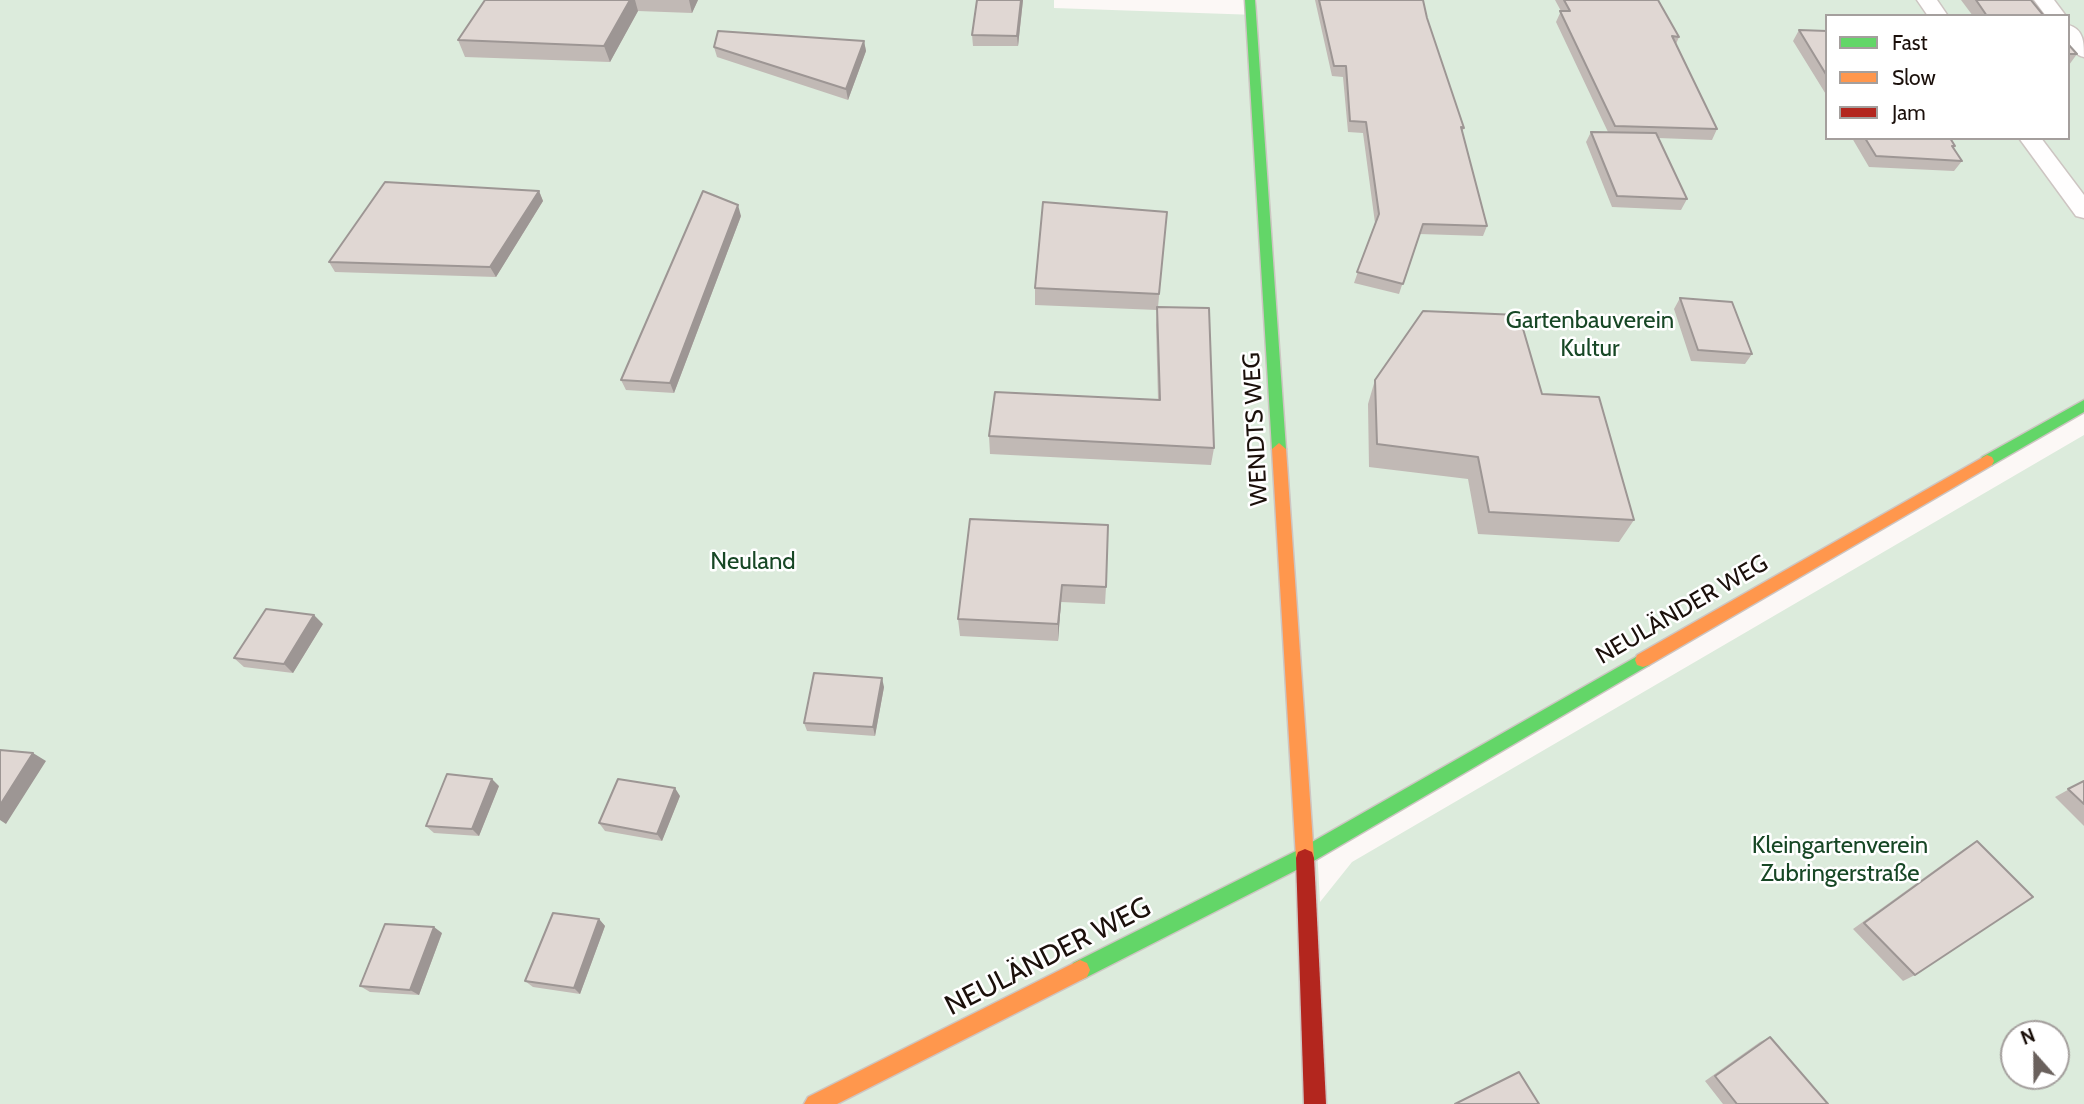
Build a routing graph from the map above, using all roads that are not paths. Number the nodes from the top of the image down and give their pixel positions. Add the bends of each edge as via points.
1 (1250, 0) edge
2 (2070, 34) edge
3 (2084, 51) edge
4 (2031, 140) edge
5 (2084, 211) edge
6 (2084, 405) edge
7 (1305, 856) junction
8 (815, 1104) edge
9 (1315, 1104) edge

1 - 7 street, WENDTS WEG
2 - 3 lane
4 - 5 lane
6 - 7 street, NEULÄNDER WEG
7 - 8 street, NEULÄNDER WEG
7 - 9 street

